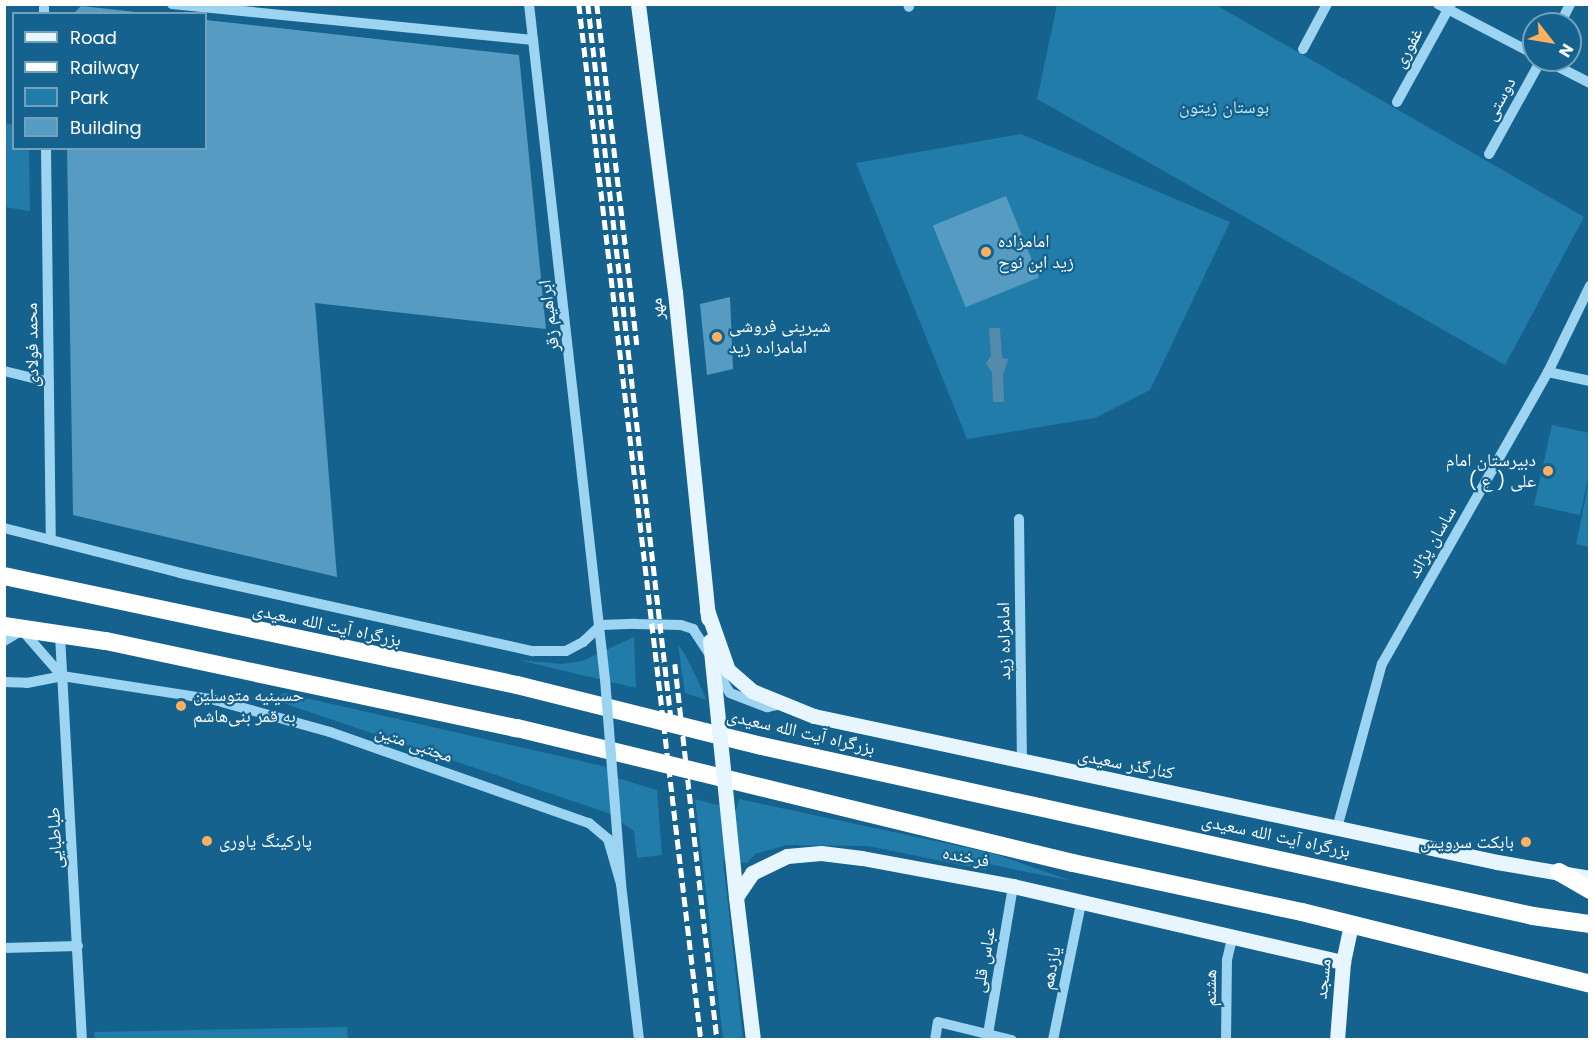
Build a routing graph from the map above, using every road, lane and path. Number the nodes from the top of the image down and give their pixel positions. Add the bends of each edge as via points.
1 (172, 4) edge
2 (529, 4) edge
3 (638, 4) edge
4 (1327, 4) edge
5 (1446, 6) edge
6 (248, 9) edge
7 (533, 40) junction
8 (1522, 47) edge
9 (1303, 49) dead end
10 (1536, 72) edge
11 (1568, 72) edge
12 (1590, 83) edge
13 (1397, 102) dead end
14 (46, 150) edge
15 (1489, 154) dead end
16 (1590, 286) edge
17 (4, 371) edge
18 (1548, 372) junction
19 (1590, 381) edge
20 (49, 382) junction
21 (1019, 519) dead end
22 (4, 528) edge
23 (51, 540) junction
24 (6, 576) edge
25 (707, 610) junction
26 (601, 625) junction
27 (10, 628) edge
28 (60, 635) junction
29 (4, 641) edge
30 (62, 676) junction
31 (4, 682) edge
32 (782, 704) junction
33 (1022, 763) junction
34 (1337, 828) junction
35 (1558, 872) junction
36 (1590, 878) edge
37 (621, 884) junction
38 (1013, 886) junction
39 (1590, 891) edge
40 (736, 897) junction
41 (1081, 903) junction
42 (1351, 924) junction
43 (1590, 924) edge
44 (1232, 938) junction
45 (78, 946) junction
46 (4, 948) edge
47 (1343, 962) junction
48 (1590, 984) edge
49 (988, 1036) edge
50 (82, 1040) edge
51 (639, 1040) edge
52 (753, 1040) edge
53 (935, 1040) edge
54 (1012, 1040) edge
55 (1053, 1040) edge
56 (1227, 1040) edge
57 (1337, 1040) edge

1 - 6 street
2 - 7 street, ابراهیم زقر
3 - 25 main road, مهر via 675,292
4 - 9 street
5 - 8 street
5 - 13 street, غفوری
6 - 7 street
7 - 26 street, ابراهیم زقر
10 - 15 street, دوستی
11 - 12 street
14 - 20 street, محمد فولادی
16 - 18 street, ساسان پژاند
17 - 20 street
18 - 19 street
18 - 34 street, ساسان پژاند via 1382,664
20 - 23 street, محمد فولادی
21 - 33 street, امامزاده زید
22 - 23 street
23 - 26 street via 533,651 566,651
24 - 43 highway, بزرگراه آیت الله سعیدی via 517,685 762,746 1533,916
25 - 32 main road, کنارگذر سعیدی via 728,669 752,691
25 - 40 main road, bridge
26 - 32 street via 681,625 693,629 703,640 730,693 767,707
26 - 37 street, ابراهیم زقر, bridge
27 - 28 highway
27 - 29 street
27 - 30 street
28 - 30 street, طباطبایی
28 - 42 highway via 106,641 517,728 1073,863
30 - 31 street via 27,684
30 - 37 street, مجتبی متین via 211,699 330,732 575,816 608,840
30 - 45 street, طباطبایی
32 - 33 main road, کنارگذر سعیدی via 814,716
33 - 34 main road, کنارگذر سعیدی
34 - 35 main road, کنارگذر سعیدی
35 - 36 main road, کنارگذر سعیدی
35 - 39 highway
37 - 51 street, مجتبی متین
38 - 40 main road, فرخنده via 821,853 787,856 767,863 752,873
38 - 41 main road, فرخنده
38 - 49 street, عباس قلی
40 - 52 main road
41 - 44 main road, فرخنده
41 - 55 street, یازدهم
42 - 47 main road, مسجد
42 - 48 highway
44 - 47 main road, فرخنده
44 - 56 street, هشتم via 1227,960
45 - 46 street
45 - 50 street, طباطبایی
47 - 57 main road, مسجد
49 - 53 street via 938,1022
49 - 54 street

